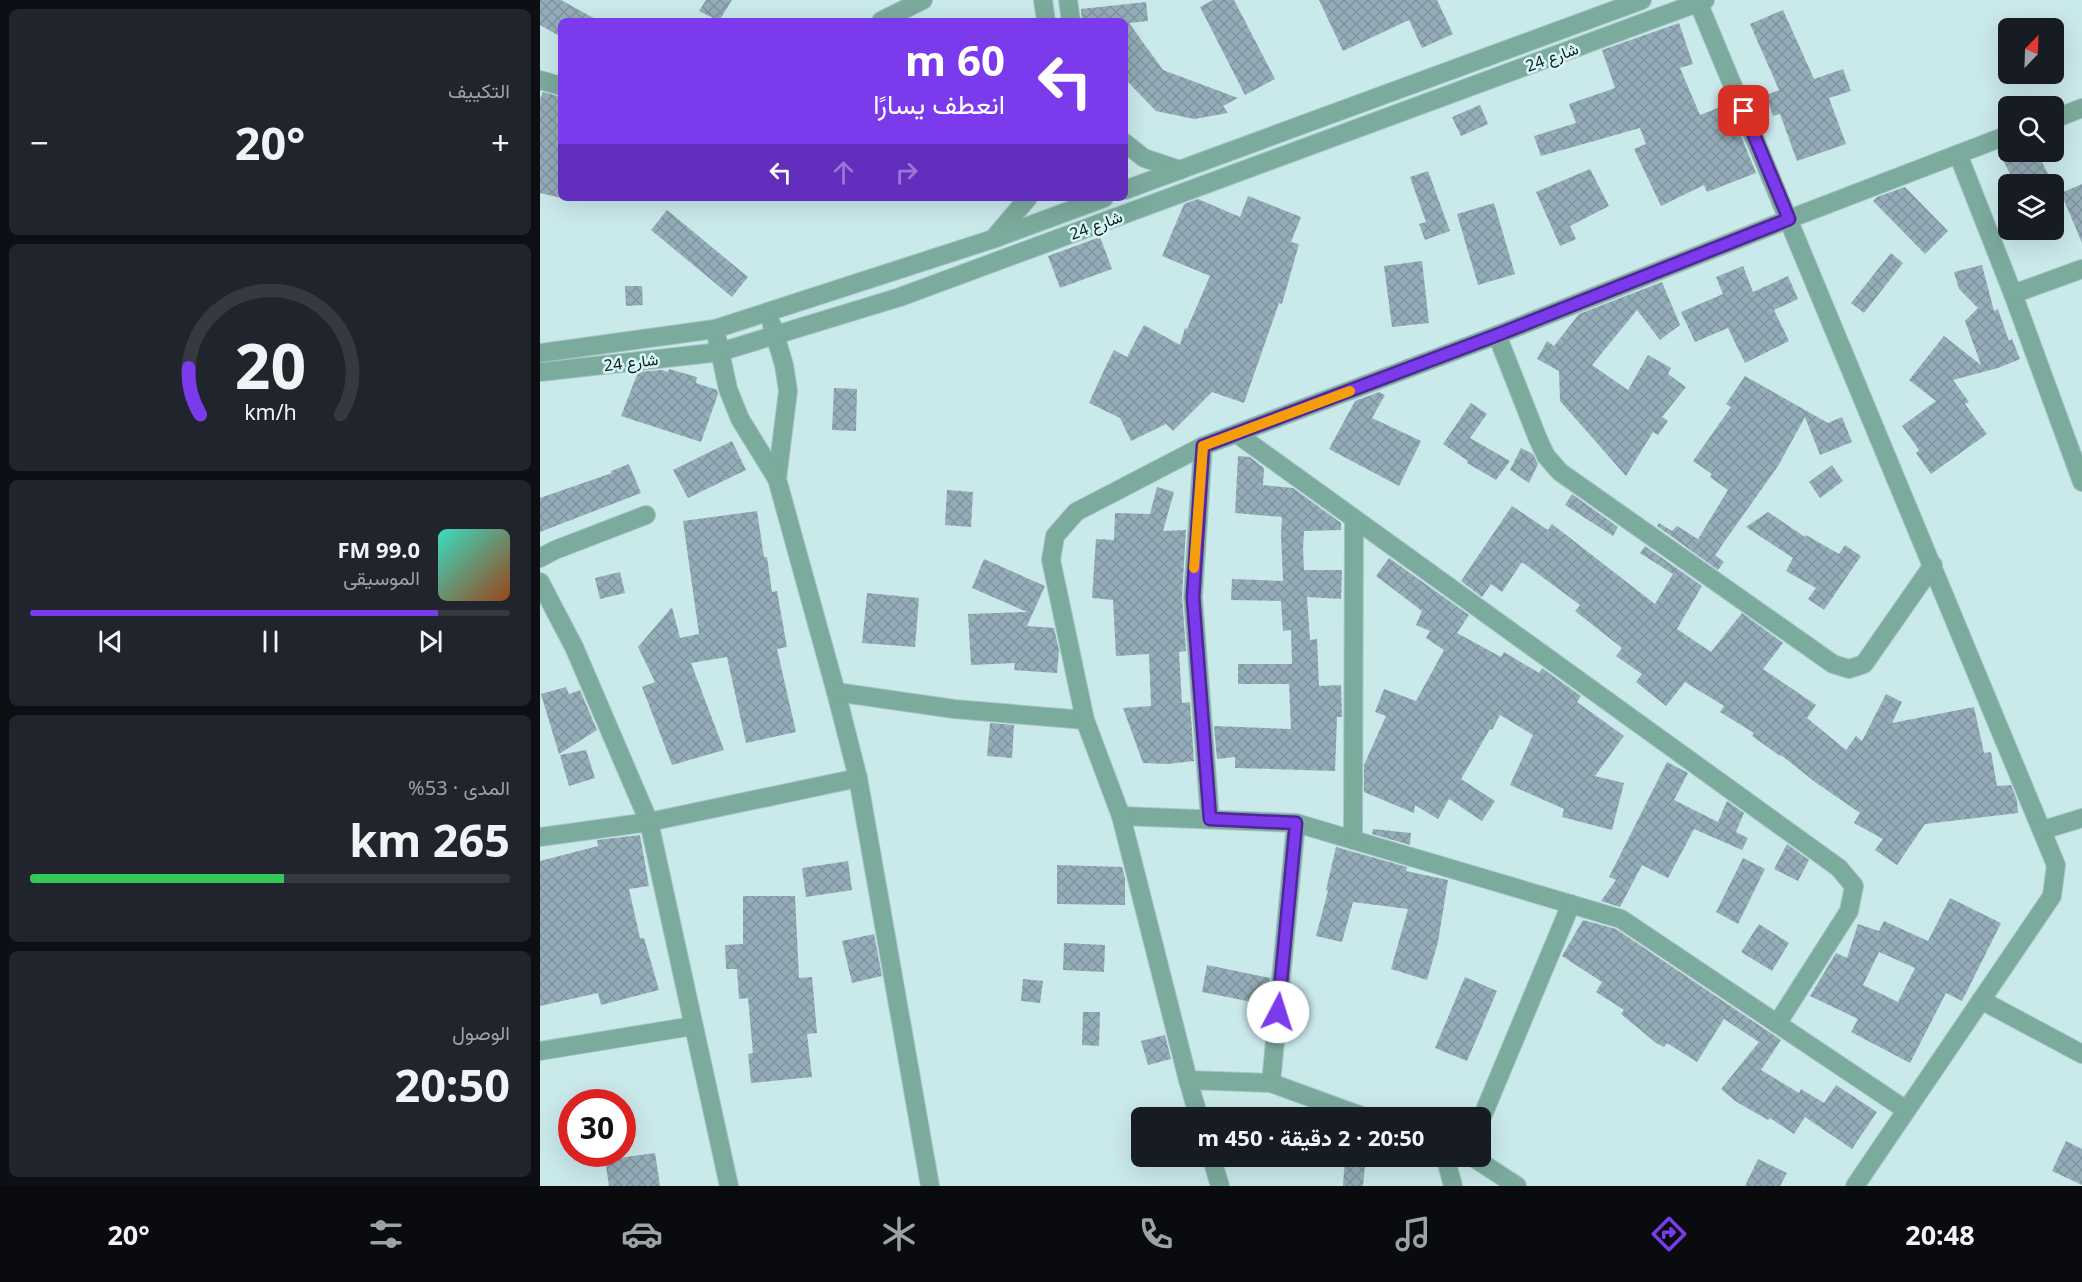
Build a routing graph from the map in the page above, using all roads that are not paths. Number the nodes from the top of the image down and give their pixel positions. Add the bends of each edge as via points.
1 (922, 0) edge
2 (1043, 0) edge
3 (1068, 0) edge
4 (1642, 0) edge
5 (1702, 1) edge
6 (887, 18) edge
7 (1046, 18) edge
8 (1071, 18) edge
9 (540, 80) edge
10 (558, 85) edge
11 (2082, 108) edge
12 (2064, 115) edge
13 (1998, 139) edge
14 (1128, 145) edge
15 (1958, 154) junction
16 (1180, 170) junction
17 (1128, 189) edge
18 (1025, 201) edge
19 (1096, 201) edge
20 (1789, 219) junction
21 (993, 239) junction
22 (2082, 269) edge
23 (2013, 294) junction
24 (769, 312) junction
25 (715, 329) junction
26 (1497, 335) junction
27 (775, 336) junction
28 (540, 352) edge
29 (720, 352) junction
30 (540, 372) edge
31 (1237, 434) junction
32 (1203, 446) junction
33 (777, 479) junction
34 (2082, 482) edge
35 (646, 514) dead end
36 (1354, 519) junction
37 (540, 558) edge
38 (1933, 565) junction
39 (540, 582) edge
40 (837, 692) junction
41 (1085, 720) junction
42 (858, 778) junction
43 (1121, 816) junction
44 (2082, 818) edge
45 (1210, 819) junction
46 (649, 822) junction
47 (1296, 823) junction
48 (2043, 830) junction
49 (540, 837) edge
50 (1353, 840) junction
51 (1571, 904) junction
52 (1981, 1000) junction
53 (1777, 1024) junction
54 (693, 1026) junction
55 (540, 1051) edge
56 (2082, 1054) edge
57 (1188, 1080) junction
58 (1271, 1083) junction
59 (1196, 1107) edge
60 (1336, 1107) edge
61 (1486, 1107) edge
62 (1906, 1110) junction
63 (1214, 1167) edge
64 (1448, 1167) edge
65 (1488, 1167) edge
66 (729, 1186) edge
67 (930, 1186) edge
68 (1220, 1186) edge
69 (1452, 1186) edge
70 (1517, 1186) edge
71 (1855, 1186) edge

1 - 6 street
2 - 7 street
3 - 8 street
4 - 16 street, شارع 24
5 - 20 street
5 - 27 street, شارع 24 via 900,297
9 - 10 street
11 - 12 street
13 - 15 street
14 - 16 street via 1144,158
15 - 20 street
15 - 23 street
16 - 17 street, شارع 24
18 - 21 street
19 - 21 street, شارع 24
20 - 26 street
20 - 38 street
21 - 24 street, شارع 24
22 - 23 street
23 - 34 street
24 - 25 street, شارع 24
24 - 27 street
25 - 28 street, شارع 24
25 - 29 street
26 - 31 street
26 - 38 street via 1538,439 1560,472 1833,664 1849,669 1864,664
27 - 29 street, شارع 24
27 - 33 street via 788,391
29 - 30 street, شارع 24
29 - 33 street via 740,419
31 - 32 street
31 - 36 street
32 - 41 street via 1076,512 1055,536 1050,560
32 - 45 street via 1193,597
33 - 40 street
35 - 37 street
36 - 50 street
36 - 53 street via 1839,868 1854,886 1849,911
38 - 48 street
39 - 46 street via 574,647
40 - 41 street via 954,709
40 - 42 street
41 - 43 street
42 - 46 street
42 - 67 street
43 - 45 street
43 - 57 street
44 - 48 street
45 - 47 street
46 - 49 street
46 - 54 street
47 - 50 street
47 - 58 street
48 - 52 street via 2056,865 2052,896
50 - 51 street
51 - 53 street via 1621,919
51 - 61 street
52 - 56 street
52 - 62 street
53 - 62 street
54 - 55 street
54 - 66 street
57 - 58 street
57 - 59 street
58 - 60 street
62 - 71 street
63 - 68 street
64 - 69 street
65 - 70 street

